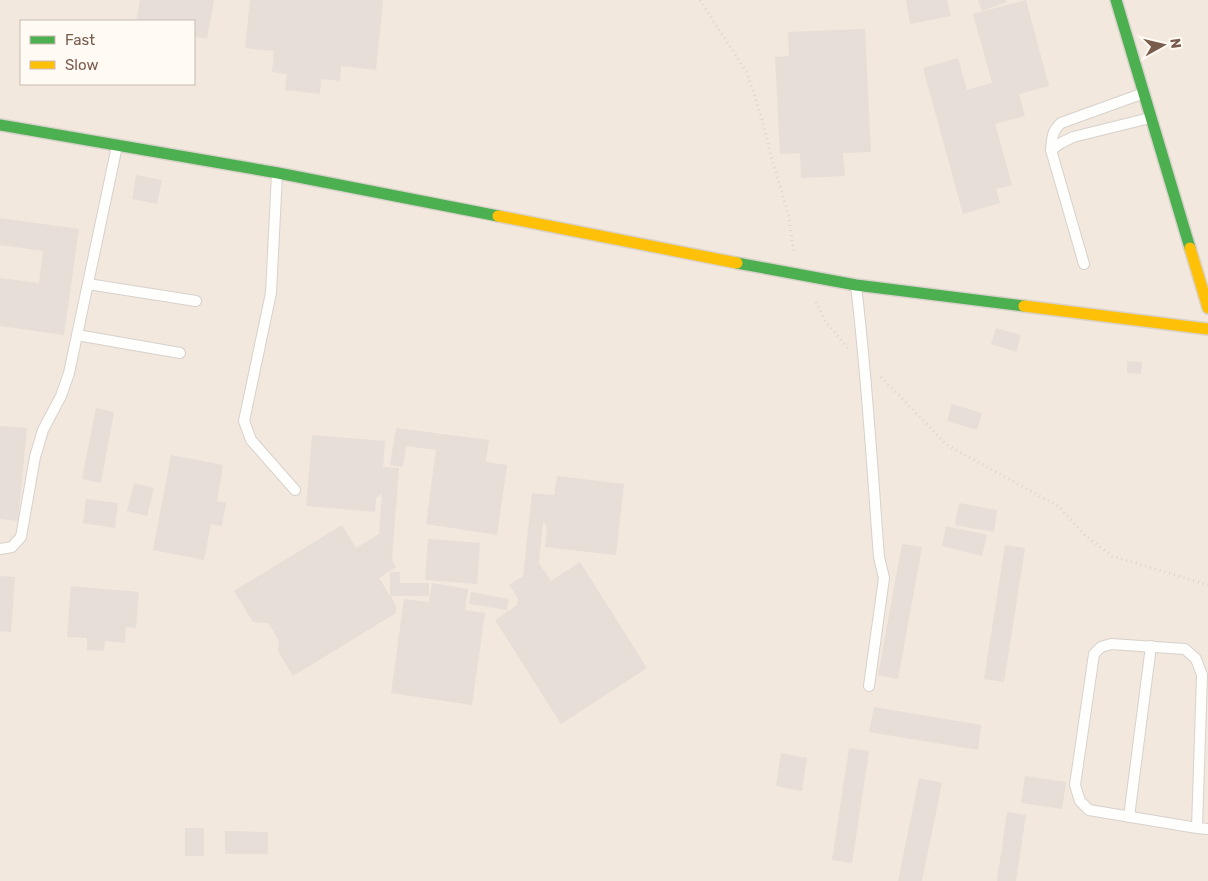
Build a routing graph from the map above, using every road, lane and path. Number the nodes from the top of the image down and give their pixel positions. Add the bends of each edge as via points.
1 (700, 0) edge
2 (1116, 0) edge
3 (1144, 93) junction
4 (1151, 118) junction
5 (0, 124) edge
6 (117, 145) junction
7 (1052, 150) junction
8 (278, 173) junction
9 (1084, 264) dead end
10 (798, 275) junction
11 (88, 284) junction
12 (856, 284) junction
13 (196, 301) dead end
14 (815, 301) dead end
15 (1208, 308) edge
16 (1208, 329) edge
17 (77, 335) junction
18 (180, 353) dead end
19 (865, 360) junction
20 (295, 490) dead end
21 (0, 550) edge
22 (1208, 585) edge
23 (1151, 646) junction
24 (869, 686) dead end
25 (1197, 806) junction
26 (1208, 808) edge
27 (1129, 817) junction
28 (1196, 828) junction
29 (1208, 829) edge

1 - 10 path via 747,74 788,212
2 - 3 street
3 - 4 street
3 - 7 lane via 1061,123 1054,129
4 - 7 lane via 1073,138
4 - 15 street
5 - 6 street
6 - 8 street
6 - 11 lane
7 - 9 lane
8 - 10 street
8 - 20 lane via 271,293 244,421 251,440
10 - 12 street
11 - 13 lane
11 - 17 lane
12 - 16 street
12 - 19 lane
14 - 19 path via 844,346
17 - 18 lane
17 - 21 lane via 70,373 43,430 35,457 21,537 12,547
19 - 22 path via 947,445 1058,506 1086,536 1112,556
19 - 24 lane via 879,557 884,578
23 - 25 lane via 1185,649 1196,660 1202,675
23 - 27 lane
23 - 27 lane via 1111,644 1100,647 1094,654 1075,785 1080,800 1090,810
25 - 26 lane
25 - 28 lane
27 - 28 lane
28 - 29 lane

